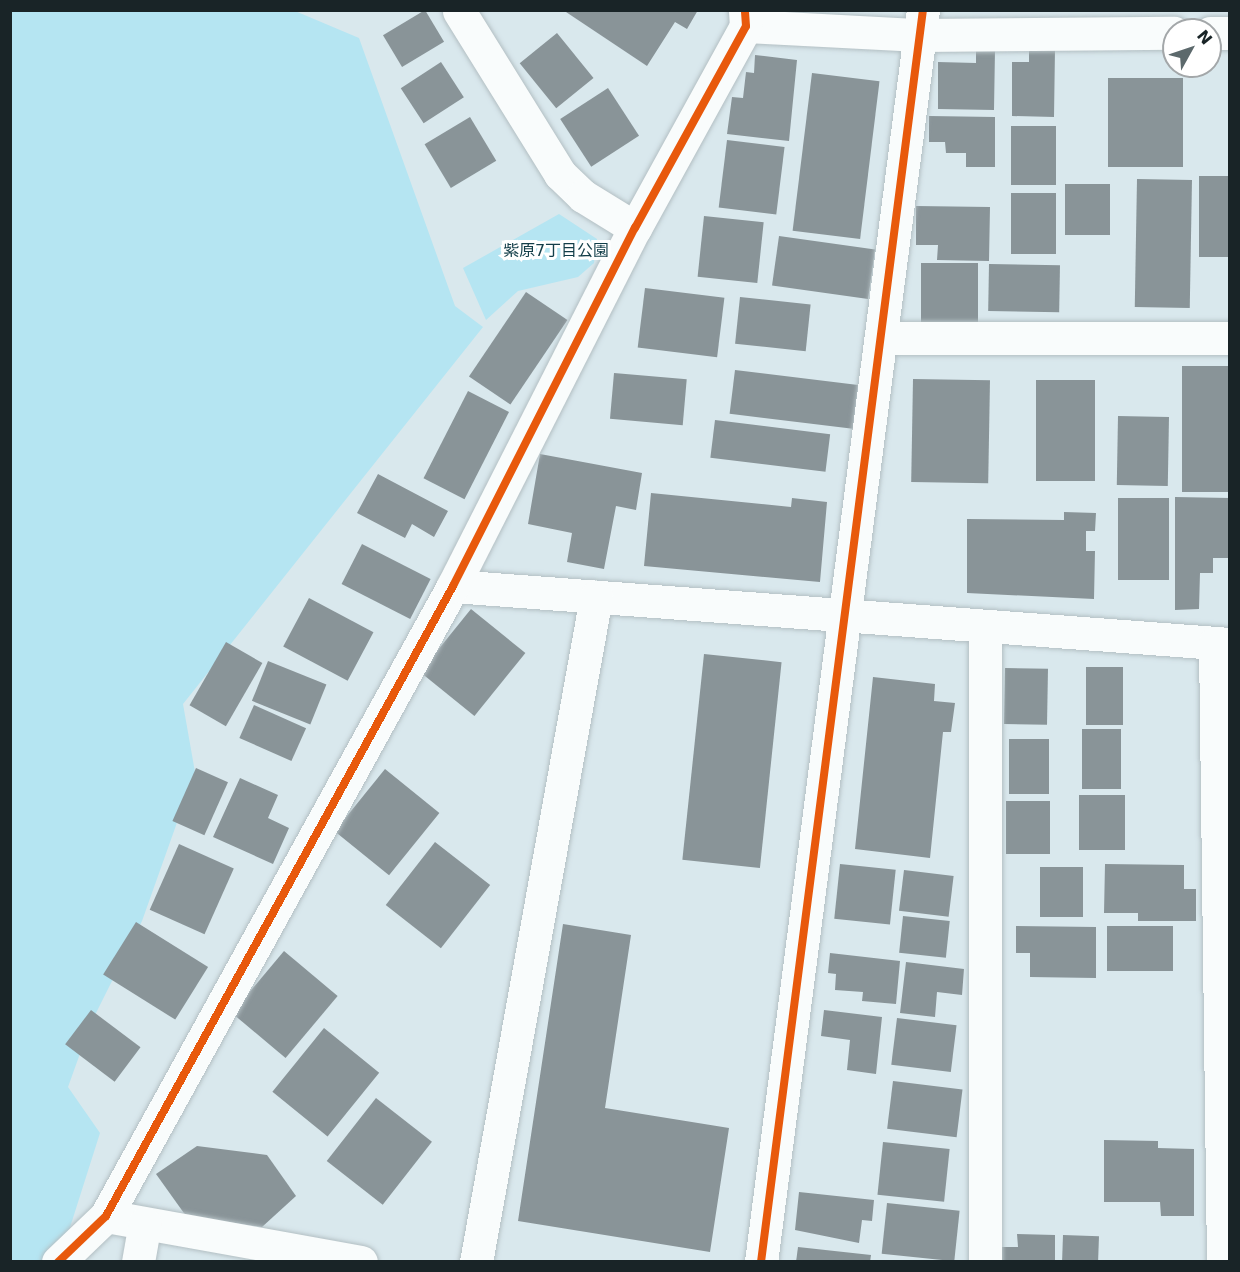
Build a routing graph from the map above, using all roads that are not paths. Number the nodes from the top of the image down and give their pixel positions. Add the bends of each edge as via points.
1 (459, 11) edge
2 (745, 18) edge
3 (922, 23) edge
4 (1162, 33) edge
5 (635, 228) junction
6 (882, 338) junction
7 (1230, 338) edge
8 (453, 586) junction
9 (596, 597) junction
10 (847, 615) junction
11 (985, 627) junction
12 (1222, 643) edge
13 (106, 1216) junction
14 (145, 1224) junction
15 (58, 1262) edge
16 (138, 1262) edge
17 (361, 1262) edge
18 (476, 1262) edge
19 (761, 1262) edge
20 (985, 1262) edge
21 (1223, 1262) edge

1 - 5 street via 560,174 582,196
2 - 3 street
2 - 5 street
3 - 4 street
3 - 6 street
5 - 8 street
6 - 7 street
6 - 10 street
8 - 9 street
8 - 13 street
9 - 10 street
9 - 18 street
10 - 11 street
10 - 19 street
11 - 12 street
11 - 20 street
12 - 21 street
13 - 14 street
13 - 15 street
14 - 16 street
14 - 17 street

